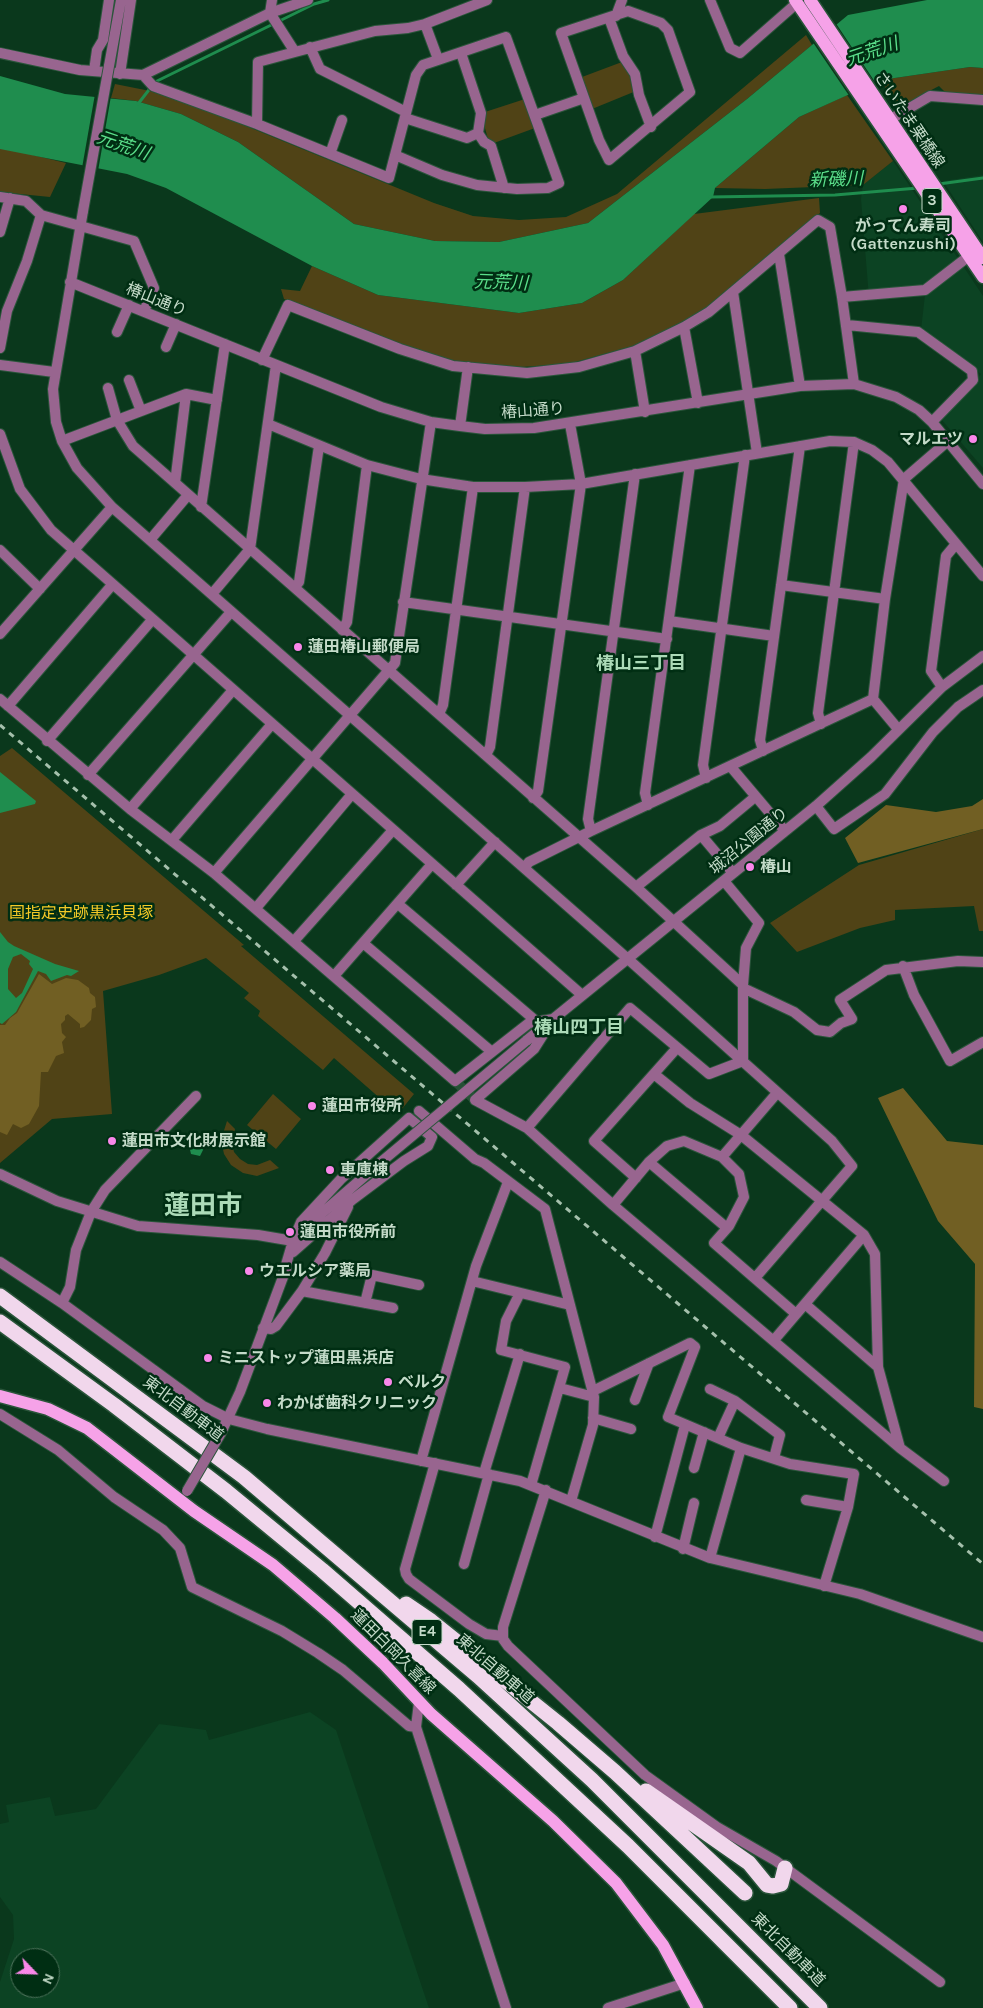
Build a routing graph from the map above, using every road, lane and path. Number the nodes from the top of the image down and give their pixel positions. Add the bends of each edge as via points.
1 (109, 0) edge
2 (121, 0) edge
3 (131, 0) edge
4 (272, 0) edge
5 (308, 0) edge
6 (488, 0) edge
7 (622, 0) edge
8 (710, 0) edge
9 (801, 1) edge
10 (270, 13) junction
11 (612, 17) junction
12 (425, 24) junction
13 (310, 47) junction
14 (295, 52) junction
15 (0, 53) edge
16 (461, 53) junction
17 (438, 59) junction
18 (94, 71) junction
19 (120, 74) junction
20 (143, 75) junction
21 (584, 98) junction
22 (983, 100) edge
23 (406, 115) junction
24 (535, 115) junction
25 (883, 118) junction
26 (342, 120) dead end
27 (257, 124) junction
28 (651, 127) junction
29 (478, 133) junction
30 (330, 154) junction
31 (396, 155) junction
32 (504, 188) junction
33 (5, 197) edge
34 (41, 215) junction
35 (80, 227) junction
36 (0, 232) edge
37 (779, 254) junction
38 (978, 254) edge
39 (983, 277) edge
40 (70, 282) junction
41 (733, 292) junction
42 (842, 297) junction
43 (128, 305) junction
44 (3, 311) edge
45 (144, 311) junction
46 (176, 324) junction
47 (847, 325) junction
48 (684, 327) junction
49 (117, 332) dead end
50 (225, 344) junction
51 (166, 346) dead end
52 (0, 348) edge
53 (635, 351) junction
54 (262, 360) junction
55 (0, 365) edge
56 (276, 365) junction
57 (468, 367) junction
58 (54, 372) junction
59 (129, 380) dead end
60 (854, 384) junction
61 (800, 386) junction
62 (108, 388) dead end
63 (186, 394) junction
64 (749, 395) junction
65 (216, 400) junction
66 (698, 403) junction
67 (141, 411) junction
68 (645, 412) junction
69 (117, 420) junction
70 (431, 422) junction
71 (932, 422) junction
72 (268, 424) junction
73 (570, 424) junction
74 (460, 426) junction
75 (0, 434) edge
76 (62, 441) junction
77 (948, 441) junction
78 (854, 442) junction
79 (318, 446) junction
80 (800, 446) junction
81 (758, 453) junction
82 (745, 455) junction
83 (4, 462) edge
84 (367, 465) junction
85 (690, 465) junction
86 (635, 474) junction
87 (421, 479) junction
88 (904, 479) junction
89 (175, 484) junction
90 (581, 484) junction
91 (983, 484) edge
92 (473, 487) junction
93 (525, 487) junction
94 (188, 495) junction
95 (112, 507) junction
96 (201, 507) junction
97 (150, 540) junction
98 (956, 544) junction
99 (250, 549) junction
100 (0, 550) edge
101 (74, 551) junction
102 (983, 576) edge
103 (781, 585) junction
104 (112, 586) junction
105 (295, 587) junction
106 (40, 589) junction
107 (834, 592) junction
108 (212, 594) junction
109 (885, 598) junction
110 (404, 602) junction
111 (456, 609) junction
112 (231, 612) junction
113 (508, 617) junction
114 (152, 620) junction
115 (670, 621) junction
116 (562, 624) junction
117 (722, 628) junction
118 (342, 630) junction
119 (1, 631) edge
120 (614, 631) junction
121 (774, 636) junction
122 (667, 639) junction
123 (193, 655) junction
124 (983, 656) edge
125 (389, 672) junction
126 (942, 687) junction
127 (232, 690) junction
128 (983, 690) edge
129 (0, 699) edge
130 (873, 699) junction
131 (8, 706) junction
132 (438, 714) junction
133 (351, 716) junction
134 (272, 724) junction
135 (821, 724) junction
136 (898, 730) junction
137 (47, 741) junction
138 (763, 751) junction
139 (486, 756) junction
140 (313, 760) junction
141 (730, 767) junction
142 (88, 775) junction
143 (706, 778) junction
144 (352, 794) junction
145 (755, 797) junction
146 (533, 798) junction
147 (648, 805) junction
148 (816, 806) junction
149 (130, 809) junction
150 (393, 830) junction
151 (785, 831) junction
152 (591, 832) junction
153 (700, 835) junction
154 (579, 838) junction
155 (172, 840) junction
156 (495, 842) junction
157 (432, 864) junction
158 (524, 868) junction
159 (214, 873) junction
160 (734, 873) junction
161 (724, 881) junction
162 (456, 885) junction
163 (636, 887) junction
164 (398, 904) junction
165 (256, 908) junction
166 (673, 921) junction
167 (294, 941) junction
168 (363, 943) junction
169 (628, 959) junction
170 (983, 962) edge
171 (903, 966) junction
172 (334, 976) junction
173 (743, 987) junction
174 (582, 994) junction
175 (553, 1019) junction
176 (536, 1021) junction
177 (983, 1042) edge
178 (676, 1049) junction
179 (492, 1052) junction
180 (743, 1061) junction
181 (654, 1074) junction
182 (777, 1093) junction
183 (196, 1096) dead end
184 (419, 1111) dead end
185 (527, 1128) junction
186 (740, 1135) junction
187 (722, 1157) junction
188 (649, 1162) junction
189 (0, 1174) edge
190 (636, 1178) junction
191 (508, 1182) junction
192 (352, 1200) junction
193 (824, 1201) junction
194 (613, 1205) junction
195 (91, 1212) junction
196 (727, 1228) junction
197 (864, 1235) junction
198 (293, 1240) junction
199 (293, 1252) junction
200 (0, 1262) edge
201 (283, 1275) junction
202 (755, 1278) junction
203 (472, 1281) junction
204 (419, 1285) dead end
205 (302, 1291) junction
206 (520, 1293) junction
207 (0, 1296) edge
208 (62, 1303) junction
209 (365, 1303) junction
210 (805, 1304) junction
211 (570, 1306) junction
212 (393, 1308) dead end
213 (796, 1314) junction
214 (0, 1322) edge
215 (263, 1328) junction
216 (774, 1340) junction
217 (520, 1354) junction
218 (649, 1363) junction
219 (878, 1367) junction
220 (560, 1388) junction
221 (710, 1389) dead end
222 (594, 1394) junction
223 (0, 1396) edge
224 (635, 1400) dead end
225 (735, 1400) junction
226 (0, 1414) edge
227 (593, 1418) junction
228 (229, 1419) junction
229 (685, 1425) junction
230 (631, 1429) dead end
231 (704, 1432) junction
232 (718, 1438) junction
233 (741, 1448) junction
234 (900, 1448) junction
235 (774, 1458) junction
236 (422, 1461) junction
237 (435, 1463) junction
238 (694, 1468) dead end
239 (487, 1473) junction
240 (944, 1481) dead end
241 (531, 1485) junction
242 (546, 1490) junction
243 (184, 1496) junction
244 (806, 1500) dead end
245 (571, 1501) junction
246 (694, 1503) dead end
247 (848, 1507) junction
248 (655, 1537) junction
249 (683, 1548) junction
250 (710, 1558) junction
251 (345, 1562) junction
252 (464, 1564) dead end
253 (824, 1586) junction
254 (503, 1636) junction
255 (983, 1637) edge
256 (419, 1702) junction
257 (416, 1727) junction
258 (615, 1772) junction
259 (785, 1868) junction
260 (744, 1893) dead end
261 (940, 1982) dead end
262 (685, 1983) junction
263 (506, 2008) edge
264 (608, 2008) edge
265 (698, 2008) edge
266 (790, 2008) edge
267 (820, 2008) edge

1 - 18 street
2 - 35 street, bridge
3 - 19 street
4 - 10 street
5 - 10 street
6 - 12 street
7 - 11 street
8 - 9 street via 730,48 740,53
9 - 25 main road, さいたま栗橋線 / 3
10 - 14 street
10 - 20 street
11 - 21 street via 561,33
11 - 28 street via 623,56 635,74
11 - 28 street via 628,11 661,23 668,30 690,92
12 - 13 street via 375,31
12 - 17 street
13 - 14 street
13 - 23 street via 320,69
14 - 27 street via 258,62
15 - 18 street
16 - 17 street
16 - 24 street via 506,37
16 - 29 street via 481,113
17 - 23 street via 423,65 416,75
18 - 19 street
19 - 20 street
20 - 27 street via 153,86
21 - 24 street
21 - 28 street via 609,160
22 - 25 street via 930,96
23 - 29 street via 467,138
23 - 31 street
24 - 32 street via 559,183 548,188
25 - 38 main road, さいたま栗橋線 / 3
26 - 30 street
27 - 30 street
29 - 32 street via 491,146
30 - 31 street via 389,178
31 - 32 street via 442,175 477,185
33 - 34 street via 26,201
33 - 36 street
34 - 35 street
34 - 44 street via 27,261
35 - 40 street
35 - 45 street via 134,241 154,288
37 - 41 street
37 - 42 street via 818,220 830,227
37 - 61 street
38 - 39 main road, さいたま栗橋線 / 3
38 - 42 street via 925,290
40 - 43 street, 椿山通り
40 - 58 street
41 - 48 street
41 - 64 street
42 - 47 street
43 - 45 street, 椿山通り
43 - 49 street
44 - 52 street
45 - 46 street, 椿山通り
46 - 50 street, 椿山通り
46 - 51 street
47 - 60 street
47 - 71 street via 918,332 972,370 973,380
48 - 53 street
48 - 66 street
50 - 54 street, 椿山通り
50 - 65 street
53 - 57 street via 579,367 527,373
53 - 68 street
54 - 56 street, 椿山通り
54 - 57 street via 288,305 400,349 452,366
55 - 58 street
56 - 70 street, 椿山通り via 381,407
56 - 72 street
57 - 74 street
58 - 76 street via 54,405
59 - 67 street
60 - 61 street, 椿山通り
60 - 71 street, 椿山通り via 896,397
61 - 64 street, 椿山通り
62 - 69 street
63 - 65 street
63 - 67 street
63 - 89 street
64 - 66 street, 椿山通り
64 - 81 street
65 - 96 street
66 - 68 street, 椿山通り
67 - 69 street
68 - 73 street, 椿山通り
69 - 76 street
69 - 89 street via 133,446
70 - 74 street, 椿山通り
70 - 87 street
71 - 77 street, 椿山通り
72 - 79 street
72 - 99 street
73 - 74 street, 椿山通り via 505,429
73 - 90 street
75 - 83 street
76 - 95 street via 81,474
77 - 88 street
77 - 91 street, 椿山通り
78 - 80 street via 830,441
78 - 88 street via 872,450
78 - 107 street
79 - 84 street
79 - 105 street via 299,582
80 - 81 street
80 - 103 street
81 - 82 street
82 - 85 street
82 - 117 street
83 - 101 street via 35,511
84 - 87 street
84 - 118 street via 347,622
85 - 86 street
85 - 115 street
86 - 90 street
86 - 120 street
87 - 92 street
87 - 110 street
88 - 98 street
88 - 109 street
89 - 94 street
90 - 93 street
90 - 116 street
92 - 93 street
92 - 111 street
93 - 113 street
94 - 96 street
94 - 97 street
95 - 97 street
95 - 101 street
96 - 99 street
97 - 108 street
98 - 102 street
98 - 126 street via 946,556 931,671
99 - 105 street
99 - 108 street
100 - 106 street
101 - 104 street
101 - 106 street
103 - 107 street
103 - 121 street
104 - 114 street
104 - 131 street
105 - 118 street
106 - 119 street
107 - 109 street
107 - 135 street via 818,713
108 - 112 street
109 - 130 street
110 - 111 street
110 - 125 street via 395,664
111 - 113 street
111 - 132 street via 443,705
112 - 123 street
112 - 133 street
113 - 116 street
113 - 139 street via 490,747
114 - 123 street
114 - 137 street
115 - 117 street
115 - 122 street
116 - 120 street
116 - 146 street via 538,791
117 - 121 street
117 - 143 street via 703,765
118 - 125 street
120 - 122 street
120 - 152 street via 588,819
121 - 138 street via 760,740
122 - 147 street via 645,793
123 - 127 street
123 - 142 street
124 - 126 street, 城沼公園通り
125 - 132 street
125 - 133 street
126 - 136 street, 城沼公園通り
127 - 134 street
127 - 149 street
128 - 148 street via 958,706 933,732 885,794 834,829
129 - 131 street
130 - 135 street
130 - 136 street
131 - 137 street
132 - 139 street
133 - 140 street
133 - 156 street
134 - 140 street
134 - 155 street
135 - 138 street
136 - 148 street, 城沼公園通り
137 - 142 street
138 - 141 street
139 - 146 street
140 - 144 street
140 - 159 street
141 - 143 street
141 - 145 street
142 - 149 street
143 - 147 street
144 - 150 street
144 - 165 street
145 - 151 street
145 - 153 street via 720,826
146 - 154 street
147 - 152 street
148 - 151 street, 城沼公園通り
149 - 155 street
150 - 157 street
150 - 167 street
151 - 160 street, 城沼公園通り
152 - 154 street
153 - 160 street
153 - 163 street
154 - 158 street via 529,862
154 - 163 street
155 - 159 street
156 - 158 street
156 - 162 street
157 - 162 street
157 - 164 street
158 - 169 street
159 - 165 street
160 - 161 street, 城沼公園通り
161 - 166 street, 城沼公園通り
161 - 173 street via 760,923 746,948
162 - 174 street
163 - 166 street
164 - 168 street
164 - 176 street
165 - 167 street
166 - 169 street, 城沼公園通り
166 - 173 street
167 - 172 street
168 - 172 street
168 - 179 street
169 - 174 street, 城沼公園通り
169 - 180 street
170 - 171 street
171 - 173 street via 886,970 840,1000 852,1019 830,1032 817,1030 794,1012
171 - 177 street via 914,995 950,1061
172 - 179 street via 455,1081
173 - 180 street
174 - 175 street, 城沼公園通り
175 - 176 street
175 - 185 street via 534,1049 475,1100
175 - 199 street, 城沼公園通り, bridge via 322,1212
176 - 179 street via 529,1022
178 - 180 street via 709,1074
178 - 181 street
178 - 185 street via 630,1008
180 - 182 street
181 - 186 street via 690,1104
181 - 190 street via 594,1141
182 - 186 street
182 - 193 street via 832,1141 852,1166
183 - 195 street via 106,1190
184 - 191 street via 475,1159
185 - 194 street
186 - 187 street
186 - 193 street
187 - 188 street via 684,1141 667,1146
187 - 196 street via 739,1174 744,1197
188 - 190 street
188 - 196 street
189 - 195 street via 57,1201
190 - 194 street
191 - 203 street
191 - 211 street via 545,1209
192 - 198 street via 428,1146 432,1137 409,1118 319,1200 301,1222
192 - 199 street
192 - 205 street
193 - 197 street
193 - 202 street
194 - 216 street
195 - 198 street via 138,1226
195 - 208 street via 76,1250 70,1287
196 - 202 street via 714,1243
197 - 210 street
197 - 219 street via 875,1254
198 - 201 street
199 - 201 street
200 - 208 street
201 - 215 street
202 - 213 street
203 - 206 street
203 - 236 street
204 - 209 street via 372,1275
205 - 209 street
205 - 215 street via 276,1326
206 - 211 street
206 - 217 street via 506,1321 501,1350
207 - 251 highway, 東北自動車道 / E4 via 244,1478
208 - 228 street via 203,1406
209 - 212 street
210 - 213 street
210 - 219 street
211 - 222 street
213 - 216 street
214 - 266 highway, E4 via 226,1491 459,1688 642,1859
215 - 228 street
216 - 234 street
217 - 220 street via 565,1368
217 - 239 street
218 - 222 street
218 - 224 street
218 - 229 street via 690,1343 695,1347 668,1417
219 - 234 street
220 - 222 street
220 - 241 street
221 - 225 street
222 - 227 street
223 - 243 main road, 蓮田白岡久喜線 via 37,1405 75,1421
225 - 232 street
225 - 235 street via 780,1435
226 - 257 street via 58,1450 114,1497 163,1530 180,1548 192,1587 282,1631 318,1653 409,1726
227 - 230 street
227 - 245 street
228 - 236 street
228 - 243 street, bridge
229 - 231 street
229 - 248 street
231 - 232 street
231 - 238 street
232 - 233 street
233 - 235 street
233 - 250 street
234 - 240 street
235 - 247 street via 790,1464 854,1474
236 - 237 street
237 - 239 street
237 - 254 street via 406,1574 480,1631
239 - 241 street
239 - 252 street
241 - 242 street
242 - 245 street
242 - 254 street via 506,1615
243 - 256 main road, 蓮田白岡久喜線 via 287,1577 366,1646
244 - 247 street
245 - 248 street
246 - 249 street
247 - 253 street
248 - 249 street
249 - 250 street
250 - 253 street
251 - 258 highway via 431,1621
251 - 267 highway, 東北自動車道 / E4 via 586,1774
253 - 255 street via 892,1603
254 - 259 street via 508,1646 645,1774 693,1811
256 - 257 street
256 - 262 main road, 蓮田白岡久喜線 via 593,1859 643,1916
257 - 263 street
258 - 259 highway via 725,1845 753,1867 767,1885 781,1884
258 - 260 highway
259 - 261 street
262 - 264 street
262 - 265 main road, 蓮田白岡久喜線

